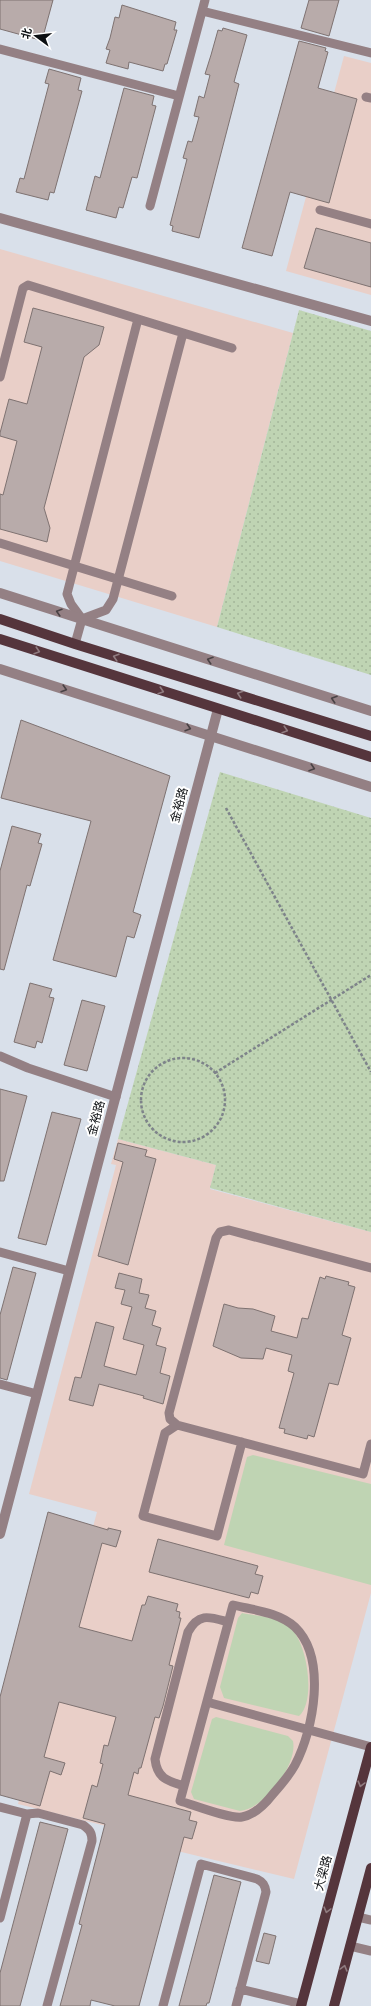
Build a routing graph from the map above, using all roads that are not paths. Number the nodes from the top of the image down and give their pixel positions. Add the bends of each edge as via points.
1 (204, 0) edge
2 (202, 11) junction
3 (0, 49) edge
4 (371, 53) edge
5 (179, 96) junction
6 (150, 206) dead end
7 (320, 210) dead end
8 (0, 218) edge
9 (371, 224) edge
10 (138, 319) junction
11 (371, 321) edge
12 (183, 333) junction
13 (232, 348) dead end
14 (0, 377) edge
15 (0, 543) edge
16 (73, 566) junction
17 (118, 580) junction
18 (0, 593) edge
19 (172, 596) dead end
20 (0, 619) edge
21 (82, 619) junction
22 (0, 639) edge
23 (75, 644) junction
24 (0, 669) edge
25 (218, 709) junction
26 (371, 711) edge
27 (211, 735) junction
28 (371, 736) edge
29 (371, 757) edge
30 (371, 787) edge
31 (0, 1056) edge
32 (116, 1097) junction
33 (0, 1252) edge
34 (371, 1268) edge
35 (69, 1271) junction
36 (0, 1384) edge
37 (37, 1394) junction
38 (177, 1425) junction
39 (242, 1442) junction
40 (371, 1444) edge
41 (2, 1515) edge
42 (0, 1534) edge
43 (228, 1622) junction
44 (206, 1702) junction
45 (307, 1730) junction
46 (371, 1747) edge
47 (184, 1786) junction
48 (0, 1807) edge
49 (27, 1814) junction
50 (371, 1868) edge
51 (358, 1917) junction
52 (0, 1918) edge
53 (371, 1920) edge
54 (350, 1946) junction
55 (371, 1951) edge
56 (240, 1989) junction
57 (301, 2005) edge
58 (47, 2006) edge
59 (163, 2006) edge
60 (236, 2006) edge
61 (334, 2006) edge

1 - 2 lane
2 - 4 lane
2 - 5 lane
3 - 5 lane
5 - 6 lane
7 - 9 lane
8 - 11 street
10 - 12 lane
10 - 14 lane via 28,285 23,288
10 - 16 lane
12 - 13 lane
12 - 17 lane
15 - 16 lane
16 - 17 lane
16 - 21 lane via 67,594
17 - 19 lane
17 - 21 lane via 113,599 106,610
21 -> 18 street
20 - 23 main road
21 - 23 lane
26 -> 21 street
22 -> 25 main road
28 -> 23 main road
24 -> 27 street
25 - 27 street, 金裕路
25 -> 29 main road
27 -> 30 street
27 - 32 street, 金裕路
31 - 32 lane
32 - 35 street, 金裕路
33 - 35 lane
34 - 38 lane via 229,1230 220,1232 216,1238 169,1413 170,1419
35 - 37 street, 金裕路
36 - 37 lane
37 - 41 street, 金裕路
38 - 39 lane
38 - 39 lane via 165,1434 143,1516 217,1536
39 - 40 lane via 363,1474
41 - 42 street, 金裕路
43 - 44 lane
43 - 45 lane via 233,1606 284,1619 304,1638 311,1652 315,1683 314,1701
43 - 47 lane via 204,1617 196,1620 188,1632 155,1759 161,1778
44 - 45 lane
44 - 47 lane
45 - 46 lane
45 - 47 lane via 300,1754 288,1776 266,1803 252,1813 242,1817 231,1816 180,1801
46 -> 57 main road, 大梁路
48 - 49 lane
49 - 52 lane
49 - 58 lane via 38,1813 83,1825 92,1834 92,1842
50 - 51 main road
51 - 53 lane
51 - 54 main road
54 - 55 lane
61 -> 54 main road
56 - 57 lane
56 - 59 lane via 266,1892 265,1886 257,1879 201,1864
56 - 60 lane

